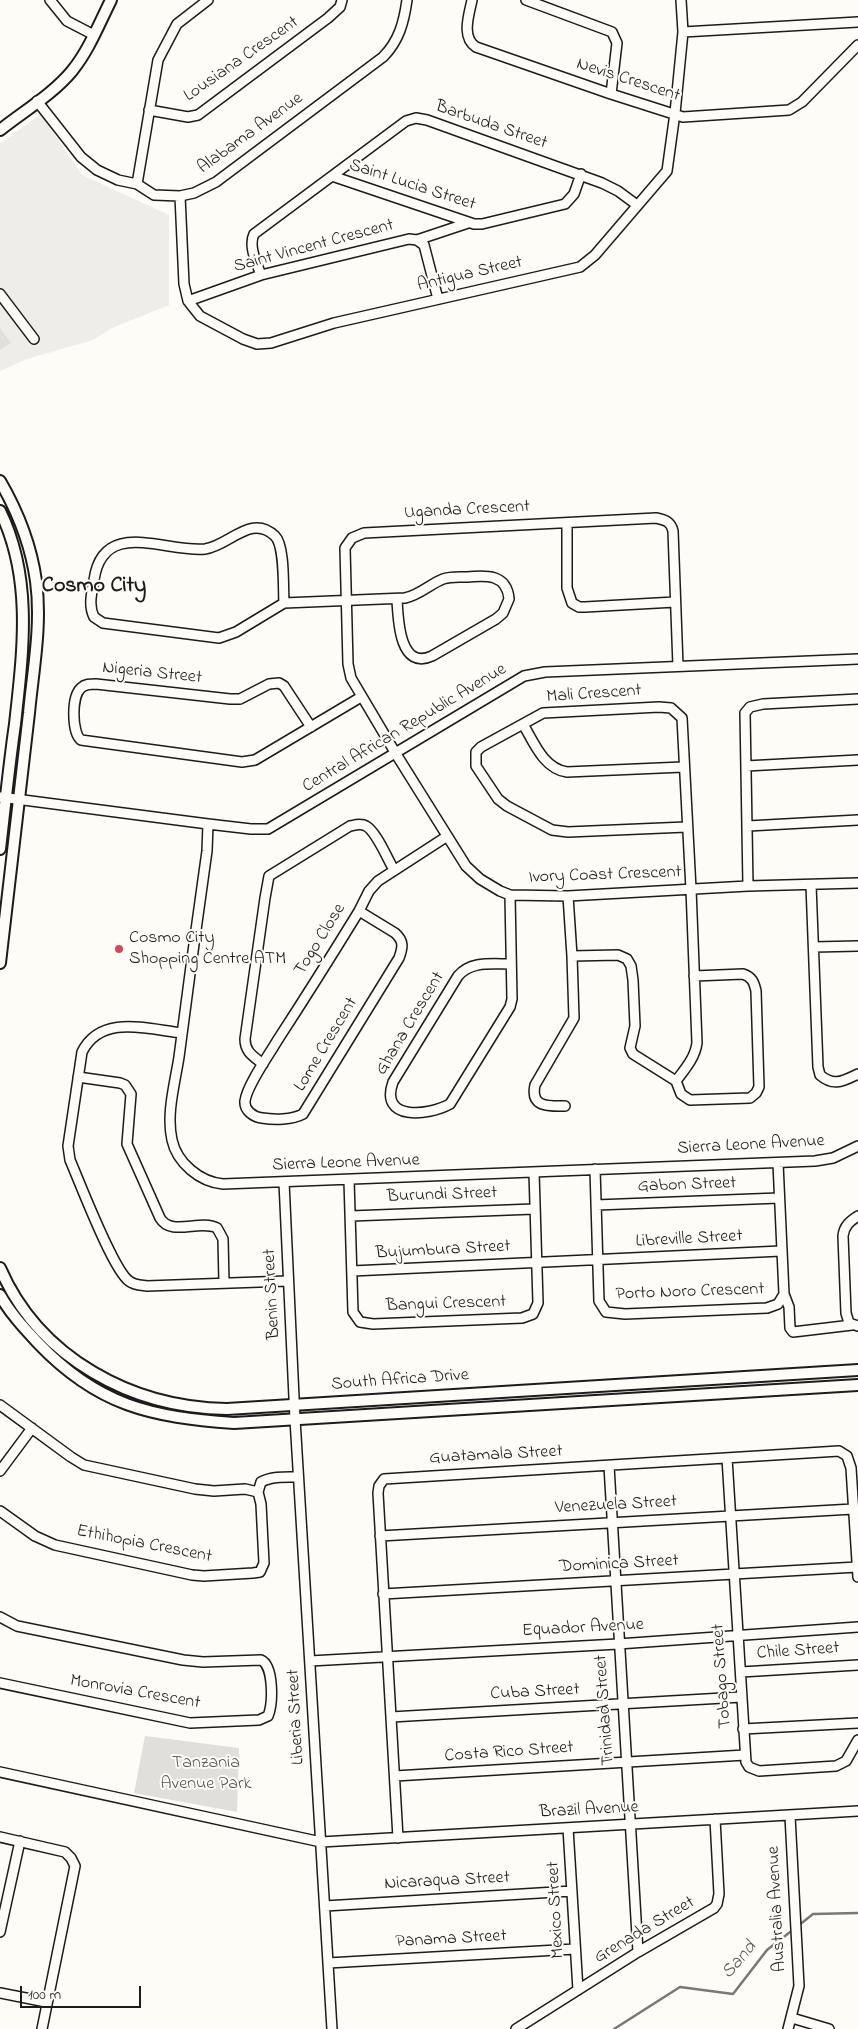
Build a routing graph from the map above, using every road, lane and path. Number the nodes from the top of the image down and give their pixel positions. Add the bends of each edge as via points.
1 (50, 0) edge
2 (111, 0) edge
3 (208, 0) edge
4 (342, 0) edge
5 (407, 0) edge
6 (472, 0) edge
7 (526, 0) edge
8 (681, 0) edge
9 (858, 22) edge
10 (683, 32) junction
11 (94, 35) junction
12 (858, 45) edge
13 (611, 94) junction
14 (37, 101) junction
15 (149, 110) junction
16 (675, 113) junction
17 (0, 130) edge
18 (580, 174) junction
19 (332, 176) junction
20 (136, 184) junction
21 (180, 196) junction
22 (638, 205) junction
23 (468, 223) junction
24 (417, 240) junction
25 (261, 276) junction
26 (0, 294) edge
27 (438, 298) junction
28 (188, 301) junction
29 (34, 339) dead end
30 (0, 481) edge
31 (0, 510) edge
32 (567, 523) junction
33 (397, 599) junction
34 (345, 600) junction
35 (675, 602) junction
36 (284, 603) junction
37 (858, 659) edge
38 (678, 666) junction
39 (361, 697) junction
40 (858, 699) edge
41 (522, 724) junction
42 (311, 727) junction
43 (396, 754) junction
44 (858, 760) edge
45 (746, 766) junction
46 (683, 767) junction
47 (3, 797) edge
48 (19, 798) junction
49 (858, 820) edge
50 (208, 824) junction
51 (748, 826) junction
52 (686, 827) junction
53 (446, 836) junction
54 (0, 849) edge
55 (394, 870) junction
56 (858, 883) edge
57 (811, 885) junction
58 (748, 886) junction
59 (691, 889) junction
60 (510, 895) junction
61 (568, 896) junction
62 (359, 912) junction
63 (858, 946) edge
64 (814, 947) junction
65 (572, 956) junction
66 (0, 963) edge
67 (510, 964) junction
68 (694, 976) junction
69 (181, 1033) junction
70 (263, 1064) junction
71 (858, 1074) edge
72 (78, 1078) junction
73 (676, 1082) junction
74 (565, 1106) dead end
75 (858, 1146) edge
76 (778, 1163) junction
77 (595, 1169) junction
78 (534, 1172) junction
79 (349, 1180) junction
80 (284, 1182) junction
81 (779, 1198) junction
82 (596, 1205) junction
83 (534, 1209) junction
84 (351, 1216) junction
85 (858, 1216) edge
86 (781, 1252) junction
87 (598, 1261) junction
88 (536, 1262) junction
89 (0, 1268) edge
90 (352, 1271) junction
91 (288, 1281) junction
92 (224, 1283) junction
93 (784, 1294) junction
94 (0, 1295) edge
95 (855, 1326) edge
96 (858, 1370) edge
97 (858, 1385) edge
98 (295, 1404) junction
99 (0, 1405) edge
100 (295, 1419) junction
101 (32, 1428) junction
102 (727, 1458) junction
103 (609, 1466) junction
104 (0, 1471) edge
105 (298, 1478) junction
106 (258, 1492) junction
107 (853, 1509) junction
108 (0, 1511) edge
109 (731, 1517) junction
110 (613, 1522) junction
111 (380, 1536) junction
112 (857, 1567) edge
113 (734, 1575) junction
114 (858, 1577) edge
115 (614, 1581) junction
116 (383, 1594) junction
117 (0, 1617) edge
118 (858, 1627) edge
119 (737, 1635) junction
120 (618, 1644) junction
121 (387, 1656) junction
122 (310, 1660) junction
123 (858, 1665) edge
124 (741, 1672) junction
125 (0, 1684) edge
126 (741, 1697) junction
127 (622, 1704) junction
128 (391, 1717) junction
129 (858, 1723) edge
130 (743, 1729) junction
131 (858, 1740) edge
132 (745, 1755) junction
133 (626, 1761) junction
134 (0, 1772) edge
135 (395, 1776) junction
136 (858, 1811) edge
137 (790, 1816) junction
138 (715, 1819) junction
139 (629, 1825) junction
140 (568, 1828) junction
141 (0, 1837) edge
142 (398, 1838) junction
143 (20, 1841) junction
144 (321, 1842) junction
145 (572, 1891) junction
146 (325, 1906) junction
147 (0, 1932) edge
148 (575, 1949) junction
149 (638, 1952) junction
150 (328, 1963) junction
151 (578, 1990) junction
152 (0, 1992) edge
153 (46, 2002) junction
154 (792, 2018) junction
155 (42, 2029) edge
156 (332, 2029) edge
157 (516, 2029) edge
158 (788, 2029) edge
159 (829, 2029) edge

1 - 11 street via 67,21
2 - 11 street
3 - 15 street via 183,19 172,33 157,64
4 - 15 street, Lousiana Crescent via 337,11 198,115 184,117
5 - 21 street, Alabama Avenue via 397,39 383,57 221,178 198,191
6 - 13 street, Nevis Crescent via 468,32 474,46
7 - 13 street via 612,32 617,38 617,48
8 - 10 street, Antigua Street
9 - 10 street
10 - 16 street, Antigua Street
11 - 14 street via 71,72
12 - 16 street, Nevis Crescent via 802,102 790,110 685,117
13 - 16 street, Nevis Crescent
14 - 17 street
14 - 20 street, Alabama Avenue via 88,164 106,175
15 - 20 street
16 - 22 street, Antigua Street via 667,171
18 - 19 street, Barbuda Street via 416,118 406,121
18 - 22 street, Barbuda Street via 611,186
18 - 23 street, Saint Lucia Street via 571,199 561,206 482,224
19 - 23 street, Saint Lucia Street
19 - 25 street, Barbuda Street via 254,234 252,247
20 - 21 street, Alabama Avenue via 154,195
21 - 28 street via 184,284
22 - 27 street, Antigua Street via 595,255 580,267
23 - 24 street
24 - 25 street, Saint Vincent Crescent via 405,240
24 - 27 street, Saint Vincent Crescent via 427,252
25 - 28 street, Saint Vincent Crescent
26 - 29 street
27 - 28 street, Antigua Street via 261,344 243,339 200,316
30 - 48 street via 26,538 38,599
31 - 47 street via 17,558 24,612 20,675
32 - 34 street, Uganda Crescent via 360,534 352,538 345,548
32 - 35 street, Uganda Crescent via 656,518 668,522 673,531
32 - 35 street via 567,588 572,603 585,607
33 - 33 street via 417,595 447,578 484,576 495,577 504,584 509,599 503,613 496,619 423,659 412,655 402,641
33 - 34 street
34 - 36 street
34 - 39 street, Uganda Crescent via 348,668
35 - 38 street, Uganda Crescent
36 - 36 street via 236,632 219,638 103,623 94,617 90,606 96,568 101,557 114,547 137,542 207,549 239,532 256,528 272,534 280,543
37 - 38 street, Central African Republic Avenue
38 - 43 street, Central African Republic Avenue via 545,672 524,676
39 - 42 street, Nigeria Street
39 - 43 street, Uganda Crescent
40 - 45 street via 750,707 744,718
41 - 46 street via 546,761 558,770
41 - 46 street, Mali Crescent via 543,713 555,711 671,708 682,718
41 - 52 street, Mali Crescent via 476,752 476,766 498,799 507,806 560,832
42 - 42 street, Nigeria Street via 256,760 228,761 81,740 74,729 76,699 82,687 96,684 240,699 275,682 284,686
43 - 50 street, Central African Republic Avenue via 268,829
43 - 53 street, Ivory Coast Crescent
44 - 45 street
45 - 51 street
46 - 52 street, Mali Crescent
47 - 48 street, Central African Republic Avenue
47 - 54 street
48 - 50 street, Central African Republic Avenue
48 - 66 street
49 - 51 street
50 - 69 street, Sierra Leone Avenue
51 - 58 street
52 - 59 street, Mali Crescent
53 - 55 street, Togo Close
53 - 60 street, Ivory Coast Crescent via 473,874
55 - 62 street, Togo Close via 369,891
55 - 70 street via 372,831 358,824 270,876 245,1047
56 - 57 street, Ivory Coast Crescent
57 - 58 street, Ivory Coast Crescent
57 - 64 street
58 - 59 street, Ivory Coast Crescent
59 - 61 street, Ivory Coast Crescent
59 - 68 street, Mali Crescent
60 - 61 street, Ivory Coast Crescent
60 - 67 street, Ghana Crescent
61 - 65 street
62 - 70 street, Togo Close
62 - 70 street, Lome Crescent via 396,933 403,949 303,1114 292,1118 260,1118 248,1110 245,1103 247,1094
63 - 64 street
64 - 71 street via 820,1075 837,1083
65 - 73 street via 618,955 627,958 633,980 633,1054
65 - 74 street via 574,1018 533,1093 542,1104
67 - 67 street, Ghana Crescent via 473,965 458,976 393,1082 390,1098 399,1110 429,1112 450,1104 510,1007
68 - 73 street, Mali Crescent via 696,1051
68 - 73 street via 743,974 752,980 756,992 759,1087 750,1098 694,1101 681,1094
69 - 72 street via 128,1026 103,1030 85,1045
69 - 80 street, Sierra Leone Avenue via 170,1119 172,1140 178,1155 194,1172 216,1184
72 - 92 street via 120,1083 128,1088 132,1102 127,1144 160,1218 170,1227 205,1225 217,1228 223,1239
72 - 92 street via 68,1152 123,1276 137,1285
75 - 76 street, Sierra Leone Avenue via 829,1160
76 - 77 street, Sierra Leone Avenue
76 - 81 street, Porto Noro Crescent
77 - 78 street, Sierra Leone Avenue
77 - 82 street, Porto Noro Crescent
78 - 79 street, Sierra Leone Avenue
78 - 83 street, Bangui Crescent
79 - 80 street, Sierra Leone Avenue
79 - 84 street, Bangui Crescent
80 - 91 street, Benin Street
81 - 82 street, Gabon Street
81 - 86 street, Porto Noro Crescent
82 - 87 street, Porto Noro Crescent
83 - 84 street, Burundi Street
83 - 88 street, Bangui Crescent
84 - 90 street, Bangui Crescent
85 - 95 street via 845,1227 843,1236 846,1313
86 - 87 street, Libreville Street
86 - 93 street, Porto Noro Crescent
87 - 88 street, Libreville Street
87 - 93 street, Porto Noro Crescent via 599,1301 611,1314 767,1308 778,1304
88 - 90 street, Bujumbura Street
88 - 90 street, Bangui Crescent via 538,1303 533,1314 522,1318 365,1323 353,1312
89 - 98 street, South Africa Drive via 17,1301 65,1354 82,1367 135,1393 199,1409
91 - 92 street
91 - 98 street, Benin Street
93 - 95 street via 793,1332
94 - 100 street, South Africa Drive via 19,1323 67,1371 124,1404 159,1415 193,1420 234,1423
96 - 98 street, South Africa Drive
97 - 100 street, South Africa Drive
98 - 100 street, Liberia Street
99 - 101 street
100 - 105 street, Liberia Street
101 - 104 street
101 - 106 street via 84,1465 195,1489
102 - 103 street, Guatamala Street
102 - 107 street, Guatamala Street via 843,1453 851,1468
102 - 109 street, Tobago Street
103 - 110 street, Trinidad Street
103 - 111 street, Guatamala Street via 387,1478 381,1482 378,1494
105 - 106 street via 264,1480
105 - 122 street, Liberia Street
106 - 108 street, Ethihopia Crescent via 264,1563 260,1572 243,1574 192,1575 56,1545 35,1536
107 - 109 street, Venezuela Street
107 - 112 street, Guatamala Street
109 - 110 street, Venezuela Street
109 - 113 street, Tobago Street
110 - 111 street, Venezuela Street
110 - 115 street, Trinidad Street
111 - 116 street, Guatamala Street
112 - 113 street, Dominica Street
112 - 114 street, Guatamala Street
113 - 115 street, Dominica Street
113 - 119 street, Tobago Street
115 - 116 street, Dominica Street
115 - 120 street, Trinidad Street
116 - 121 street, Guatamala Street
117 - 125 street, Monrovia Crescent via 17,1626 183,1660 261,1660 270,1671 272,1704 268,1716 259,1720 190,1723
118 - 119 street, Equador Avenue
119 - 120 street, Equador Avenue
119 - 124 street, Tobago Street
120 - 121 street, Equador Avenue
120 - 127 street, Trinidad Street
121 - 122 street, Equador Avenue
121 - 128 street, Guatamala Street
122 - 144 street, Liberia Street
123 - 124 street, Chile Street
124 - 126 street, Tobago Street
126 - 127 street, Cuba Street
126 - 130 street, Tobago Street
127 - 128 street, Cuba Street
127 - 133 street, Trinidad Street
128 - 135 street, Guatamala Street
129 - 130 street
130 - 132 street, Tobago Street
131 - 132 street via 846,1761 836,1766 759,1771 749,1767
132 - 133 street, Costa Rico Street
133 - 135 street, Costa Rico Street
133 - 139 street, Trinidad Street
134 - 144 street, Brazil Avenue
135 - 142 street, Guatamala Street
136 - 137 street, Brazil Avenue
137 - 138 street, Brazil Avenue
137 - 154 street, Australia Avenue via 799,1986
138 - 139 street, Brazil Avenue
138 - 149 street, Grenada Street via 717,1904
139 - 140 street, Brazil Avenue
139 - 149 street, Trinidad Street
140 - 142 street, Brazil Avenue
140 - 145 street, Mexico Street
141 - 143 street
142 - 144 street, Brazil Avenue
143 - 147 street
143 - 153 street via 65,1852 75,1866
144 - 146 street, Liberia Street
145 - 146 street, Nicaraqua Street
145 - 148 street, Mexico Street
146 - 150 street, Liberia Street
148 - 150 street, Panama Street
148 - 151 street, Mexico Street
149 - 151 street, Grenada Street
150 - 156 street, Liberia Street
151 - 157 street, Grenada Street
152 - 153 street
153 - 155 street
154 - 158 street, Australia Avenue
154 - 159 street

